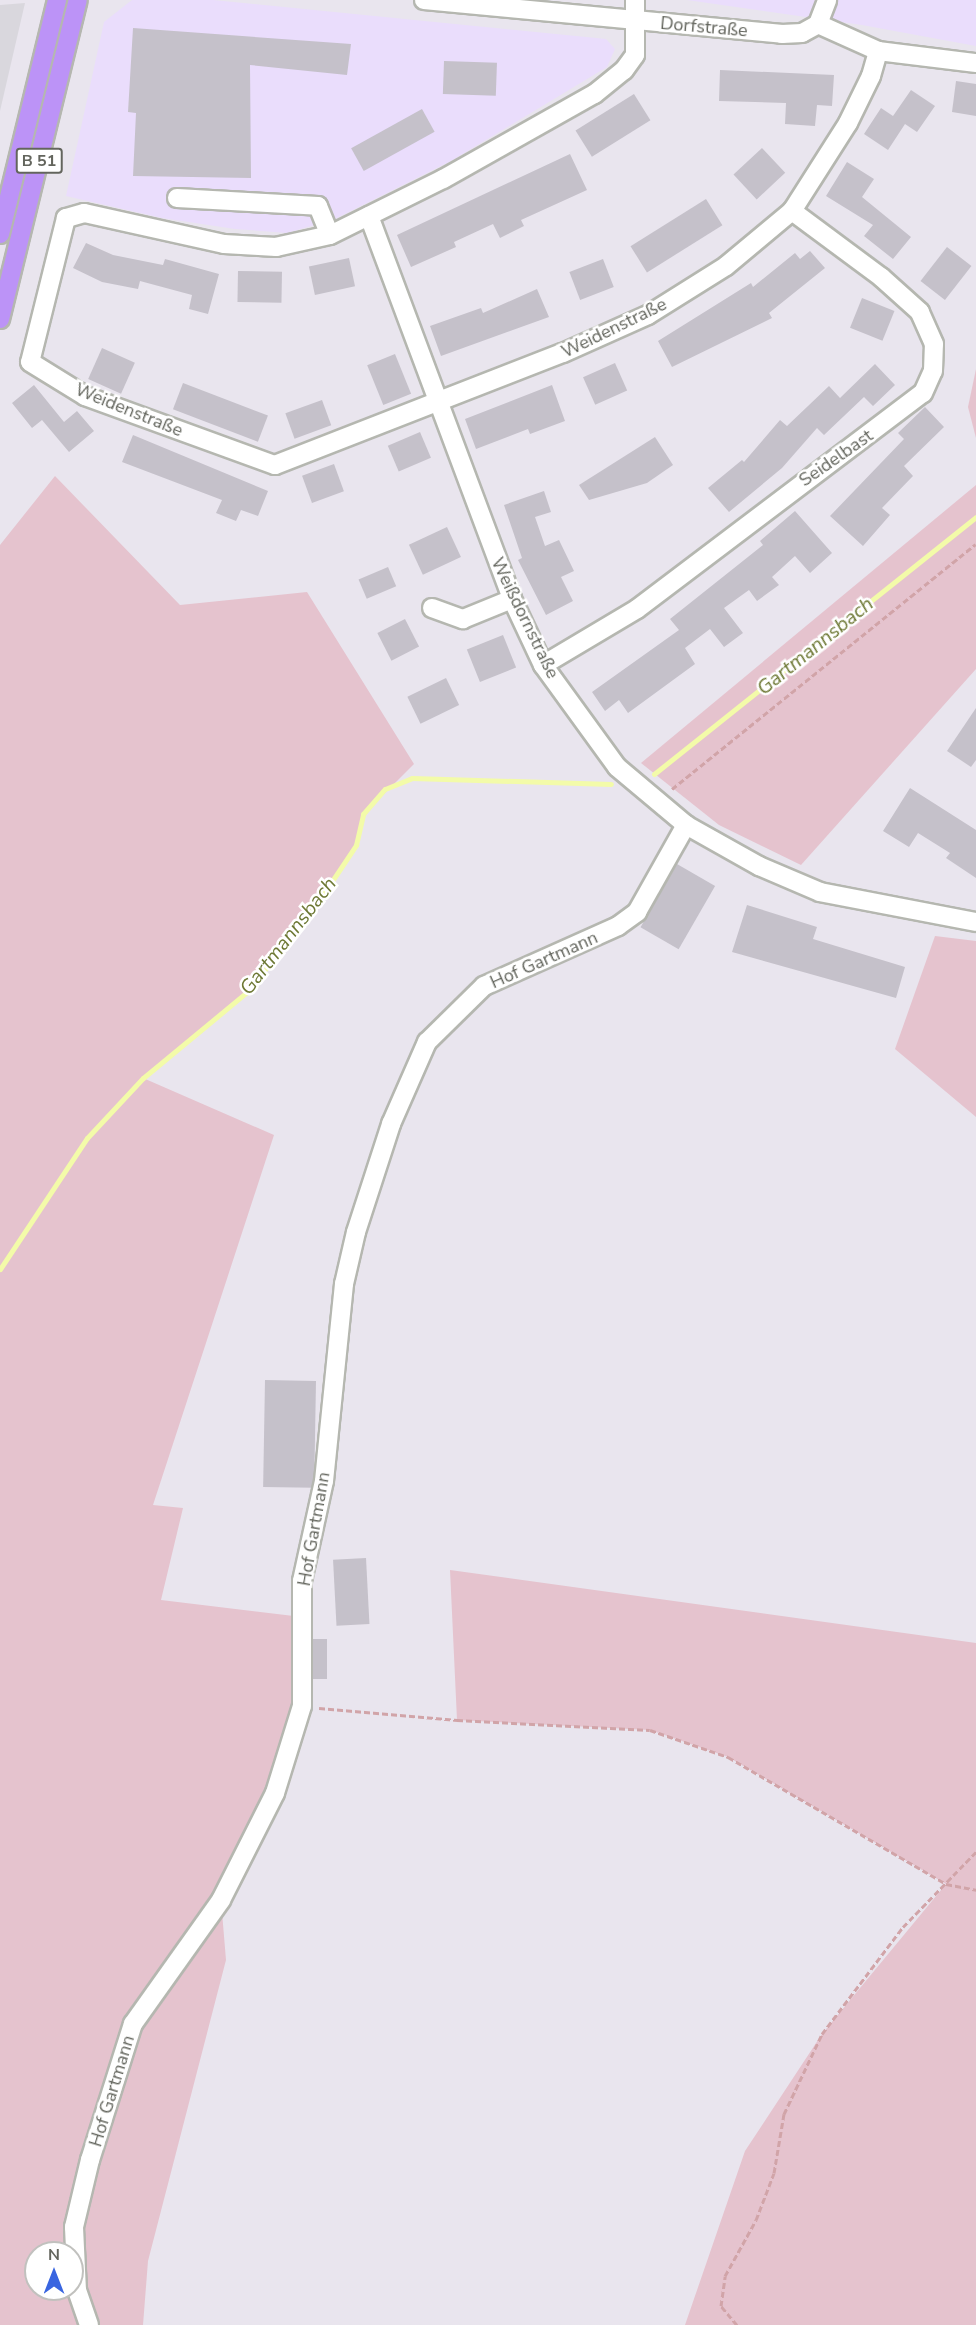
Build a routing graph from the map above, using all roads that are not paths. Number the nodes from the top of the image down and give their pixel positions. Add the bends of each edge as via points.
1 (57, 0) edge
2 (78, 0) edge
3 (424, 0) edge
4 (635, 0) edge
5 (827, 0) edge
6 (637, 22) junction
7 (818, 24) junction
8 (878, 51) junction
9 (976, 63) edge
10 (177, 198) dead end
11 (792, 211) junction
12 (369, 216) junction
13 (0, 234) edge
14 (330, 235) junction
15 (0, 319) edge
16 (439, 400) junction
17 (512, 599) junction
18 (432, 608) dead end
19 (543, 665) junction
20 (686, 825) junction
21 (976, 922) edge
22 (88, 2325) edge

1 - 13 highway, B 51
2 - 15 highway, B 51
3 - 6 street, Dorfstraße
4 - 6 street, Weidenstraße
5 - 7 street
6 - 7 street, Dorfstraße via 782,34 802,33
6 - 12 street, Weidenstraße via 635,55 624,70 594,94
7 - 8 street
8 - 9 street
8 - 11 street, Weidenstraße via 871,76 848,123
10 - 14 street via 318,206
11 - 16 street, Weidenstraße via 726,267 648,315 563,353
11 - 19 street, Seidelbast via 881,277 920,312 934,344 933,371 923,393 637,609
12 - 14 street, Weidenstraße
12 - 16 street, Weißdornstraße
14 - 16 street, Weidenstraße via 276,247 224,244 84,213 66,218 30,362 85,396 275,465
16 - 17 street, Weißdornstraße
17 - 18 street via 463,619
17 - 19 street, Weißdornstraße
19 - 20 street, Weißdornstraße via 617,767
20 - 21 street, Weißdornstraße via 759,866 820,892
20 - 22 street, Hof Gartmann via 637,912 618,926 484,986 427,1042 391,1124 356,1232 344,1284 324,1480 302,1581 302,1706 275,1793 220,1900 132,2024 90,2160 74,2227 77,2291

